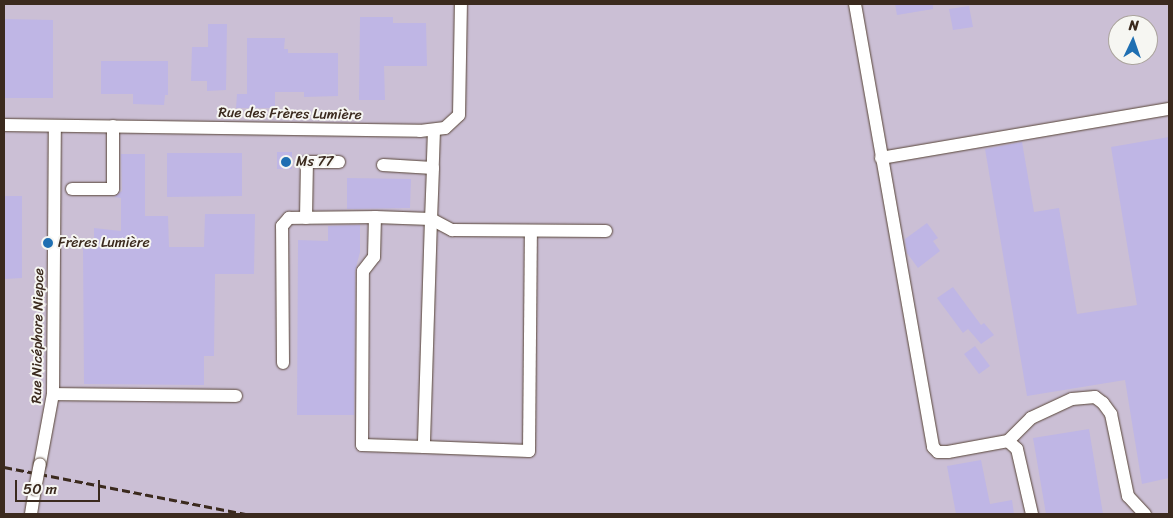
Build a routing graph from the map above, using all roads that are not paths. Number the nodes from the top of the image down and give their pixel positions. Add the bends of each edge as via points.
1 (461, 4) edge
2 (855, 4) edge
3 (1169, 109) edge
4 (4, 126) edge
5 (55, 126) junction
6 (113, 126) junction
7 (434, 130) junction
8 (881, 158) junction
9 (339, 162) dead end
10 (383, 165) dead end
11 (432, 168) junction
12 (72, 189) dead end
13 (375, 217) junction
14 (306, 218) junction
15 (431, 219) junction
16 (531, 230) junction
17 (606, 231) dead end
18 (283, 363) dead end
19 (53, 394) junction
20 (236, 396) dead end
21 (1008, 441) junction
22 (424, 448) junction
23 (31, 514) edge
24 (1032, 514) edge
25 (1145, 514) edge

1 - 7 street, Rue des Frères Lumière via 459,115 445,128
2 - 8 street
3 - 8 street
4 - 5 street, Rue des Frères Lumière
5 - 6 street, Rue des Frères Lumière
5 - 19 street, Rue Nicéphore Niepce
6 - 7 street, Rue des Frères Lumière
6 - 12 street via 113,189
7 - 11 street
8 - 21 street via 933,446 938,452 948,452
9 - 14 street via 307,162
10 - 11 street
11 - 15 street
13 - 14 street
13 - 15 street
13 - 22 street via 374,257 363,271 362,445
14 - 18 street via 289,218 282,226
15 - 16 street via 452,230
15 - 22 street
16 - 17 street
16 - 22 street via 529,452
19 - 20 street
19 - 23 street, Rue Nicéphore Niepce, bridge
21 - 24 street via 1017,449
21 - 25 street via 1031,418 1072,399 1095,397 1111,414 1128,496

